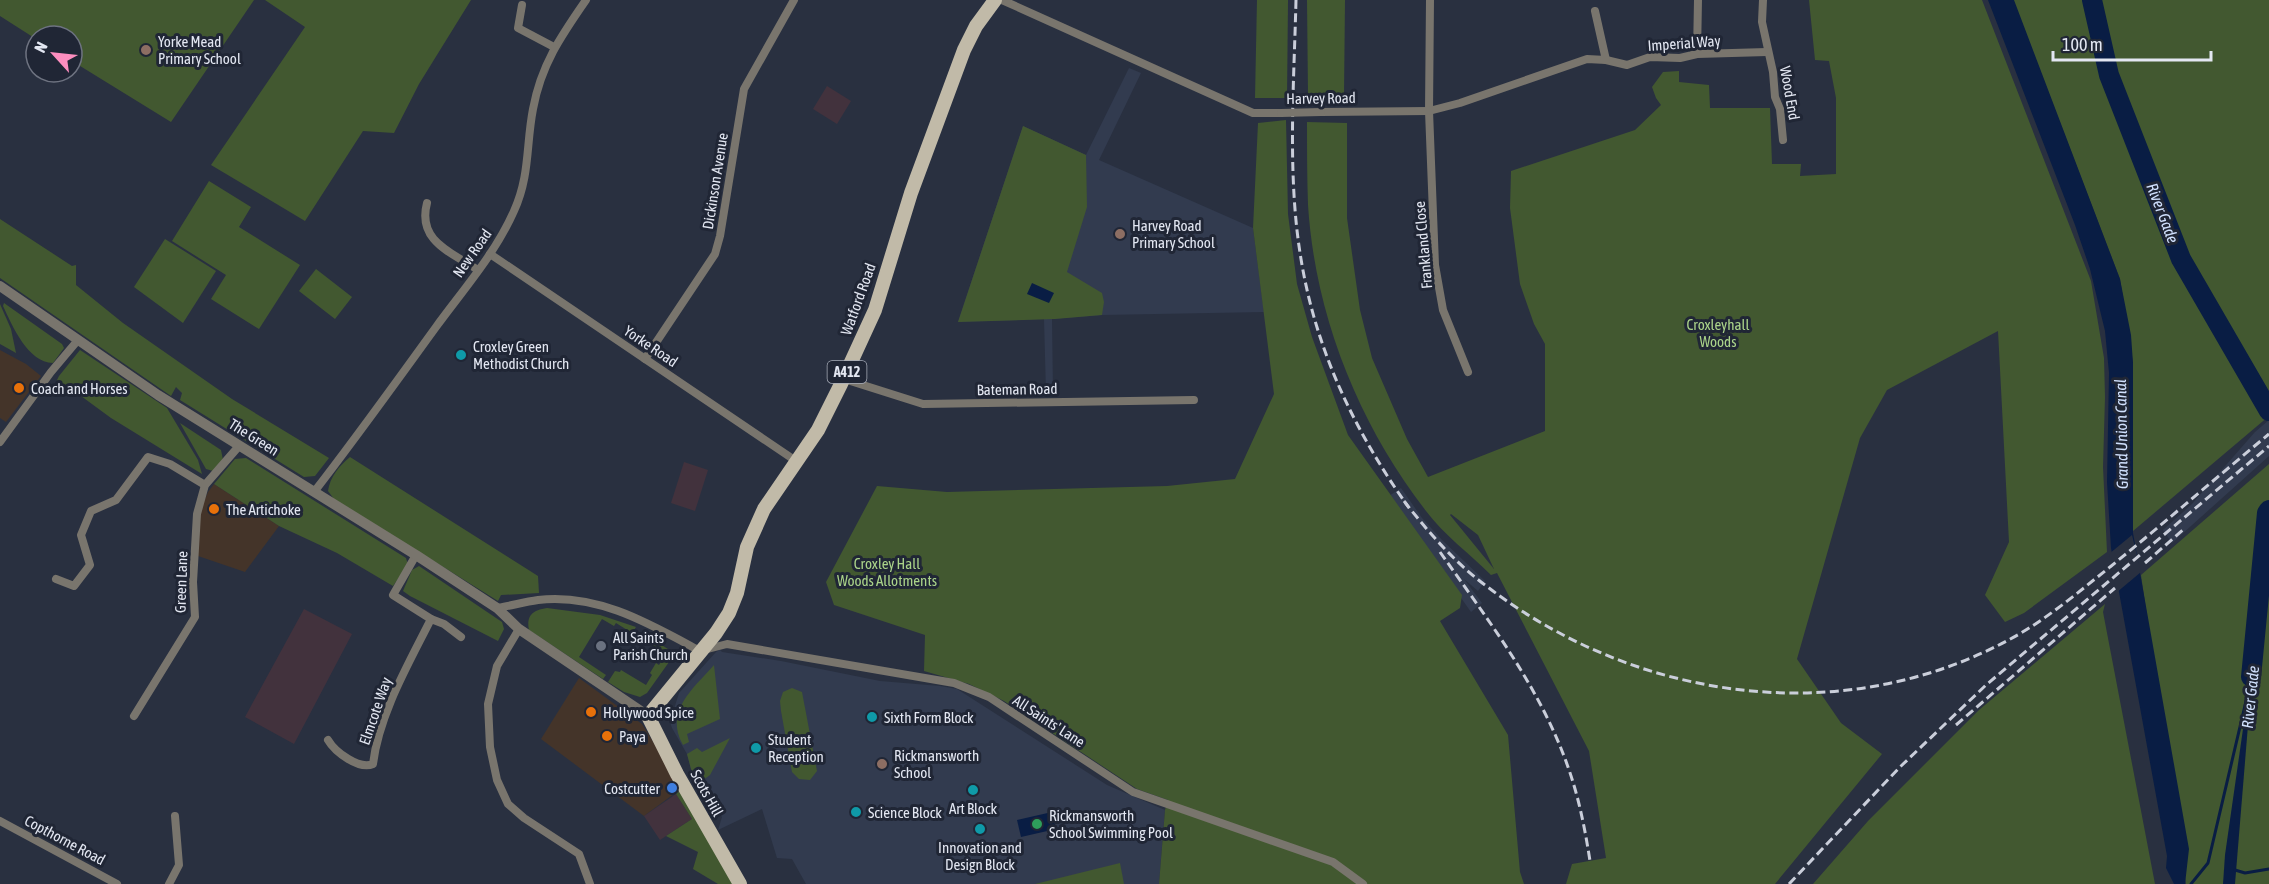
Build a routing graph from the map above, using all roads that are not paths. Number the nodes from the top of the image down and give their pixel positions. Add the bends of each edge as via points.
1 (586, 0) edge
2 (794, 0) edge
3 (995, 0) edge
4 (1002, 0) edge
5 (1430, 0) edge
6 (1698, 0) edge
7 (1763, 0) edge
8 (522, 5) dead end
9 (1595, 11) dead end
10 (554, 47) junction
11 (1767, 52) junction
12 (1697, 54) junction
13 (1606, 60) junction
14 (1429, 111) junction
15 (1783, 140) dead end
16 (427, 203) dead end
17 (490, 254) junction
18 (478, 270) junction
19 (0, 286) edge
20 (78, 340) junction
21 (645, 359) junction
22 (1468, 372) dead end
23 (844, 379) junction
24 (1194, 400) dead end
25 (0, 442) edge
26 (239, 446) junction
27 (796, 461) junction
28 (205, 484) junction
29 (314, 492) junction
30 (416, 555) junction
31 (56, 579) dead end
32 (497, 608) junction
33 (431, 619) junction
34 (519, 629) junction
35 (461, 637) dead end
36 (700, 651) junction
37 (134, 716) dead end
38 (648, 716) junction
39 (328, 740) dead end
40 (175, 816) dead end
41 (0, 821) edge
42 (117, 884) edge
43 (169, 884) edge
44 (590, 884) edge
45 (740, 884) edge
46 (1363, 884) edge

1 - 10 street, New Road
2 - 21 street, Dickinson Avenue via 744,89 715,254
3 - 23 main road, Watford Road / A412 via 964,50 911,193 874,310
4 - 14 street, Harvey Road, bridge via 1253,112
5 - 14 street, Frankland Close
6 - 12 street
7 - 11 street, Wood End
8 - 10 street via 518,28
9 - 13 street
10 - 17 street, New Road via 532,111 523,189
11 - 12 street, Imperial Way
11 - 15 street, Wood End
12 - 13 street, Imperial Way via 1650,57 1627,65
13 - 14 street, Harvey Road via 1587,59
14 - 22 street, Frankland Close via 1435,265 1443,310
16 - 18 street via 426,229 432,239
17 - 18 street, New Road
17 - 21 street, Yorke Road
18 - 29 street, New Road
19 - 20 street, The Green
20 - 25 street
20 - 26 street, The Green
21 - 27 street, Yorke Road
23 - 24 street, Bateman Road via 923,404
23 - 27 main road, Watford Road / A412 via 818,430
26 - 28 street, Green Lane
26 - 29 street, The Green
27 - 36 main road, Watford Road / A412 via 764,509 751,537 729,613
28 - 31 street via 170,464 148,457 116,500 91,511 81,535 90,566 74,586
28 - 37 street, Green Lane via 197,514 195,617
29 - 30 street, The Green
30 - 32 street, The Green
30 - 33 street via 393,595
32 - 34 street, The Green
32 - 36 street via 539,600 592,603 638,617
33 - 35 street
33 - 39 street, Elmcote Way via 400,680 373,764 366,766 354,760 334,749
34 - 38 street, The Green
34 - 44 street via 497,666 488,704 490,747 497,780 508,804 579,854
36 - 38 main road, Watford Road / A412
36 - 46 street, All Saints' Lane via 727,644 954,683 989,698 1133,792 1333,862
38 - 45 main road, Scots Hill
40 - 43 street via 179,865
41 - 42 street, Copthorne Road

